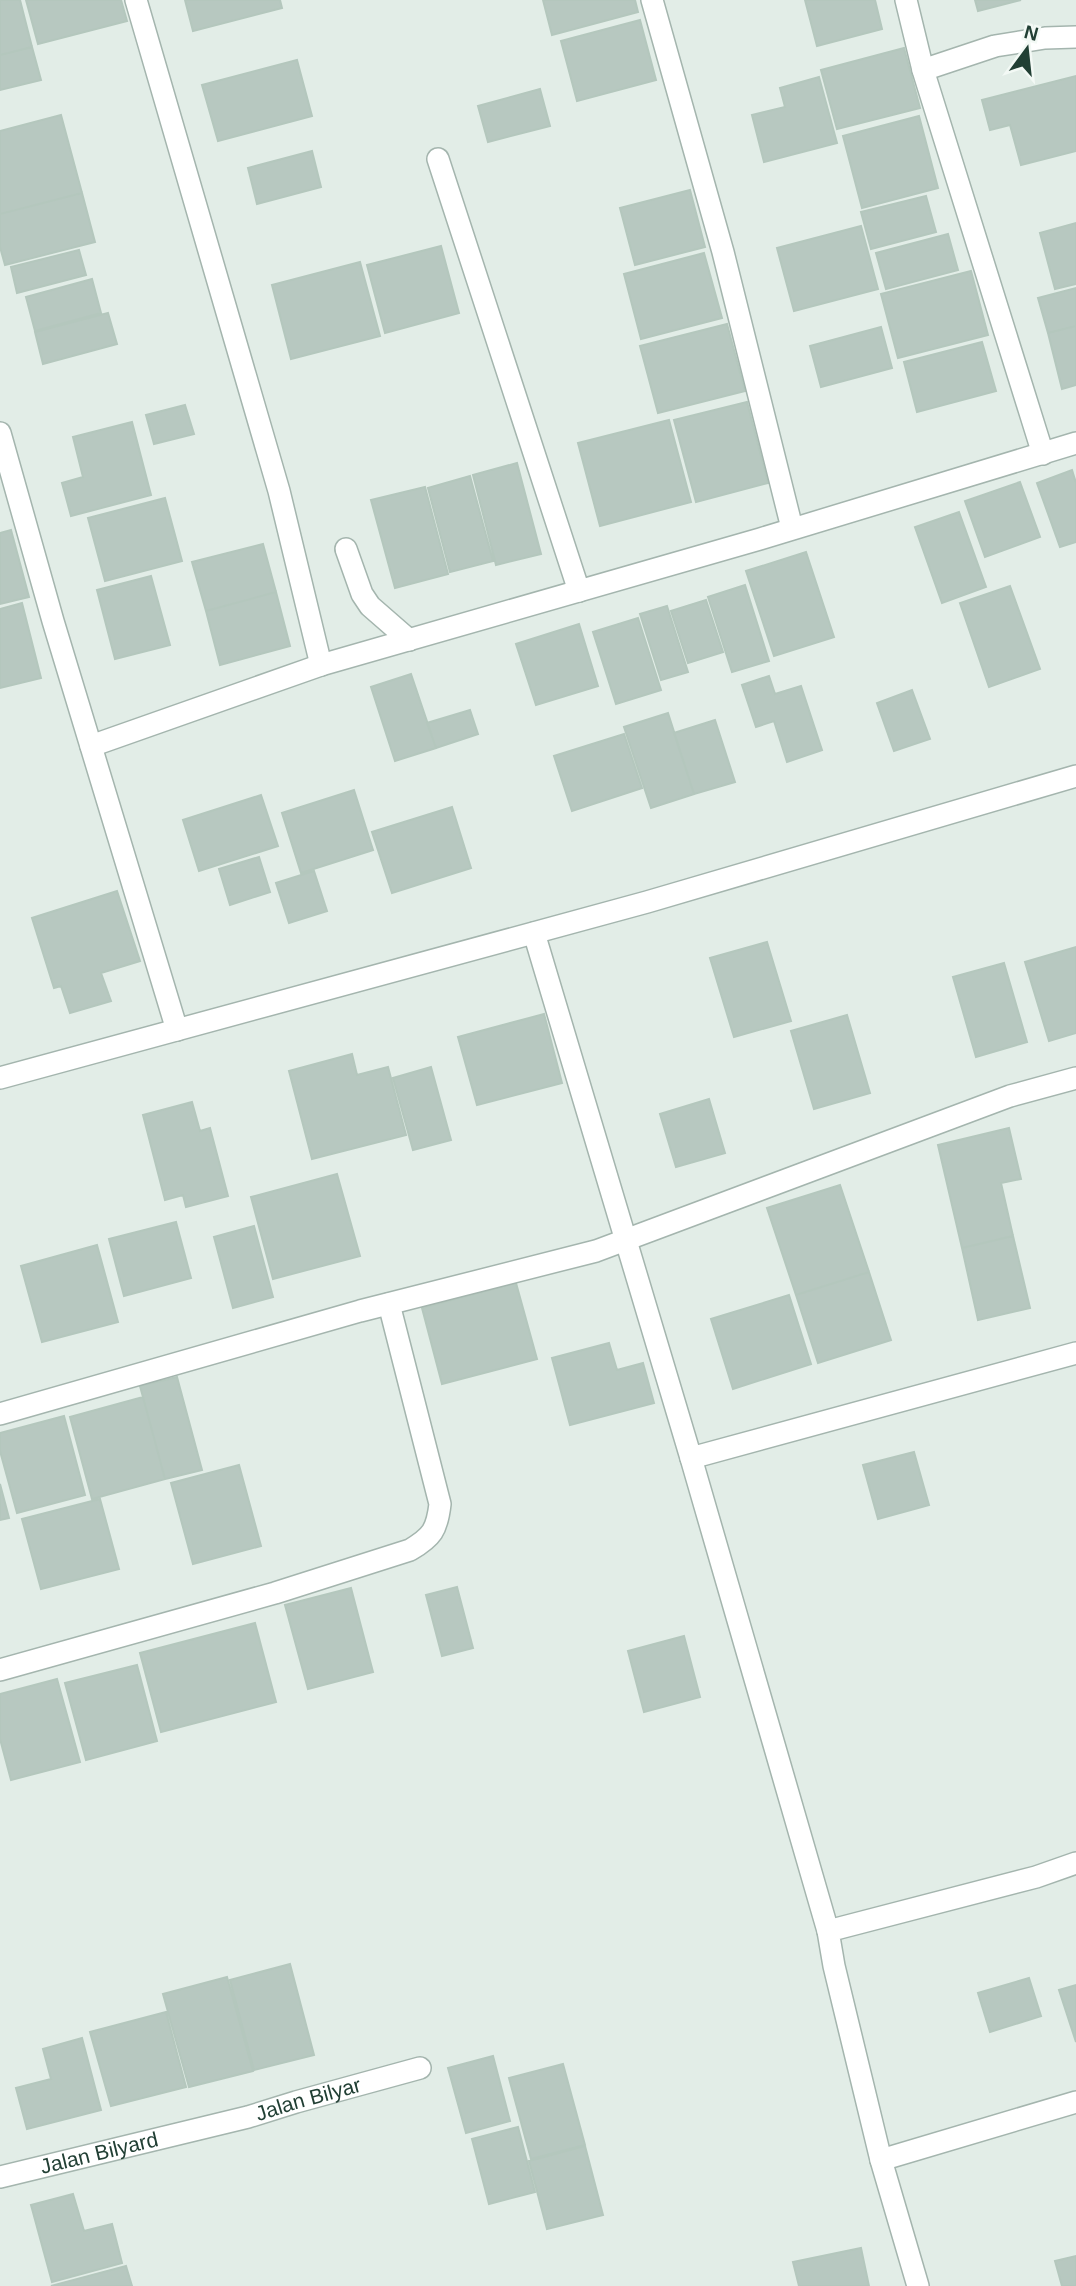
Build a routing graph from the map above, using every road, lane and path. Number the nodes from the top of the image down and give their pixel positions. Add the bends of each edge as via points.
1 (136, 0) edge
2 (652, 0) edge
3 (906, 0) edge
4 (1076, 37) edge
5 (923, 71) junction
6 (438, 159) dead end
7 (0, 433) edge
8 (1076, 443) edge
9 (1043, 454) junction
10 (792, 528) junction
11 (346, 549) dead end
12 (579, 591) junction
13 (409, 640) junction
14 (321, 665) junction
15 (91, 746) junction
16 (1076, 776) edge
17 (534, 933) junction
18 (177, 1030) junction
19 (0, 1078) edge
20 (1076, 1078) edge
21 (627, 1239) junction
22 (389, 1304) junction
23 (1076, 1353) edge
24 (0, 1414) edge
25 (691, 1458) junction
26 (0, 1670) edge
27 (1076, 1863) edge
28 (828, 1931) junction
29 (420, 2068) dead end
30 (1076, 2102) edge
31 (196, 2129) joint
32 (881, 2160) junction
33 (0, 2177) edge
34 (918, 2286) edge

1 - 14 street via 279,491
2 - 10 street via 723,252
3 - 5 street
4 - 5 street via 995,46
5 - 9 street
6 - 12 street
7 - 15 street
8 - 9 street
9 - 10 street
10 - 12 street
11 - 13 street via 370,606
12 - 13 street
13 - 14 street
14 - 15 street
15 - 18 street
16 - 17 street
17 - 18 street
17 - 21 street
18 - 19 street
20 - 21 street via 1010,1096
21 - 22 street
21 - 25 street
22 - 24 street
22 - 26 street via 440,1504 429,1539 410,1550 275,1593
23 - 25 street
25 - 28 street
27 - 28 street
28 - 32 street
29 - 31 street, Jalan Bilyar
30 - 32 street
31 - 33 street, Jalan Bilyard
32 - 34 street

